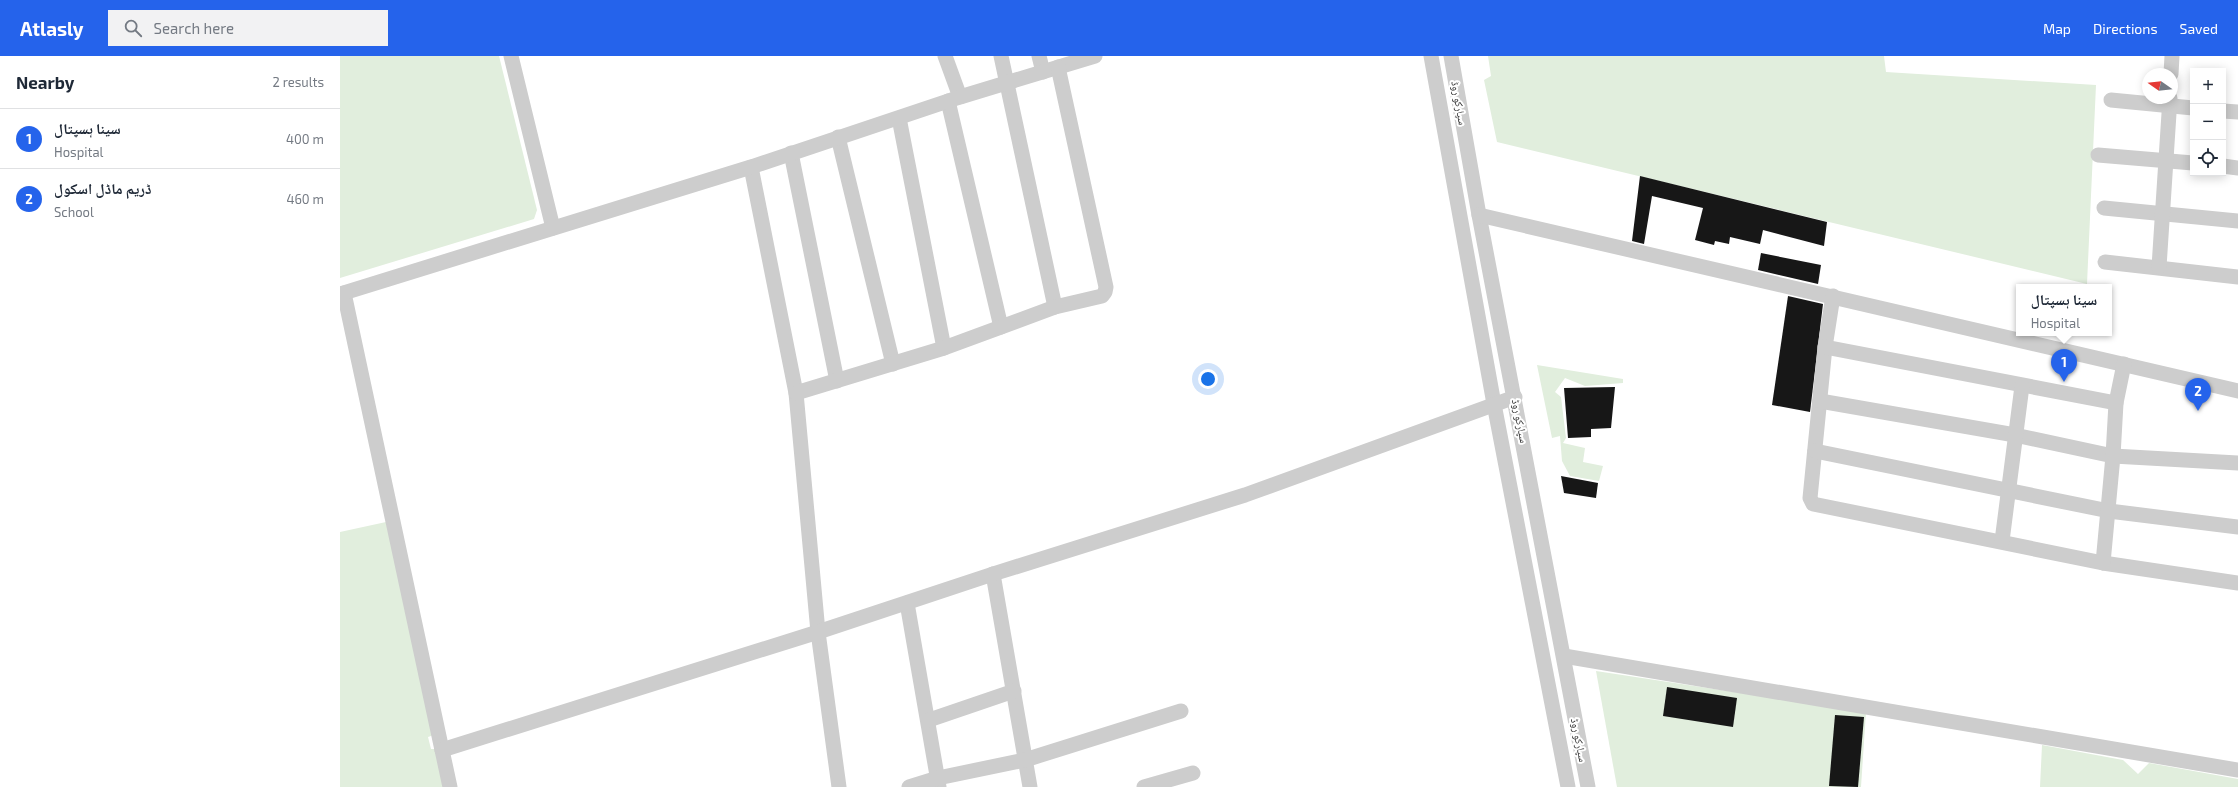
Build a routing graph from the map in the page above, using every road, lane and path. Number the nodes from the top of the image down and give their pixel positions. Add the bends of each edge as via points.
1 (511, 56) edge
2 (945, 56) edge
3 (1001, 56) edge
4 (1039, 56) edge
5 (1431, 56) edge
6 (1451, 56) edge
7 (2172, 56) edge
8 (1088, 57) edge
9 (1058, 66) junction
10 (2171, 68) edge
11 (1043, 72) junction
12 (1008, 84) junction
13 (954, 99) junction
14 (2111, 100) dead end
15 (2142, 101) edge
16 (2169, 104) edge
17 (2177, 104) edge
18 (2190, 107) edge
19 (2226, 111) edge
20 (2238, 112) edge
21 (899, 118) junction
22 (838, 137) junction
23 (791, 153) junction
24 (2098, 155) dead end
25 (2165, 160) junction
26 (2190, 163) edge
27 (751, 166) junction
28 (2226, 166) edge
29 (2238, 168) edge
30 (2104, 208) dead end
31 (2163, 214) junction
32 (1479, 215) junction
33 (2238, 221) edge
34 (553, 228) junction
35 (2105, 262) dead end
36 (2159, 267) junction
37 (2238, 278) edge
38 (342, 294) edge
39 (1833, 296) junction
40 (1056, 307) junction
41 (1001, 327) junction
42 (1825, 347) junction
43 (944, 348) junction
44 (893, 364) junction
45 (2124, 364) junction
46 (837, 381) junction
47 (2022, 386) junction
48 (2238, 392) edge
49 (796, 393) junction
50 (1515, 397) junction
51 (1820, 401) junction
52 (2116, 403) junction
53 (1494, 404) junction
54 (2015, 435) junction
55 (1815, 450) junction
56 (2113, 456) junction
57 (2238, 463) edge
58 (2008, 490) junction
59 (2109, 511) junction
60 (2238, 527) edge
61 (2002, 541) junction
62 (2103, 563) junction
63 (993, 574) junction
64 (2238, 583) edge
65 (907, 603) junction
66 (818, 632) junction
67 (1564, 656) junction
68 (1014, 691) junction
69 (1181, 710) dead end
70 (929, 720) junction
71 (442, 750) junction
72 (1025, 760) junction
73 (2238, 770) edge
74 (1193, 772) dead end
75 (939, 783) edge
76 (450, 787) edge
77 (839, 787) edge
78 (909, 787) edge
79 (1030, 787) edge
80 (1144, 787) edge
81 (1568, 787) edge
82 (1588, 787) edge

1 - 34 street
2 - 13 street
3 - 12 street
4 - 11 street
5 - 53 street, سپارکو روڈ
6 - 32 street, سپارکو روڈ
7 - 10 street
8 - 9 street
9 - 11 street
9 - 40 street via 1106,287 1102,296
11 - 12 street
12 - 13 street
12 - 40 street
13 - 21 street
13 - 41 street
14 - 15 street
16 - 25 street
17 - 18 street
19 - 20 street
21 - 22 street
21 - 43 street
22 - 23 street
22 - 44 street
23 - 27 street
23 - 46 street
24 - 25 street
25 - 26 street
25 - 31 street
27 - 34 street
27 - 49 street
28 - 29 street
30 - 31 street
31 - 33 street
31 - 36 street
32 - 39 street
32 - 50 street, سپارکو روڈ
34 - 38 street
35 - 36 street
36 - 37 street
38 - 71 street
39 - 42 street
39 - 45 street
40 - 41 street
41 - 43 street
42 - 47 street
42 - 51 street
43 - 44 street
44 - 46 street
45 - 48 street
45 - 52 street
46 - 49 street
47 - 52 street
47 - 54 street
49 - 66 street
50 - 53 street
50 - 67 street, سپارکو روڈ
51 - 54 street
51 - 55 street
52 - 56 street
53 - 63 street via 1245,495
53 - 81 street, سپارکو روڈ
54 - 56 street
54 - 58 street
55 - 58 street
55 - 61 street via 1810,498 1813,504
56 - 57 street
56 - 59 street
58 - 59 street
58 - 61 street
59 - 60 street
59 - 62 street
61 - 62 street
62 - 64 street
63 - 65 street
63 - 68 street
65 - 66 street
65 - 70 street
66 - 71 street
66 - 77 street
67 - 73 street
67 - 82 street, سپارکو روڈ
68 - 70 street
68 - 72 street
69 - 72 street
70 - 75 street
71 - 76 street
72 - 75 street
72 - 79 street
74 - 80 street
75 - 78 street

